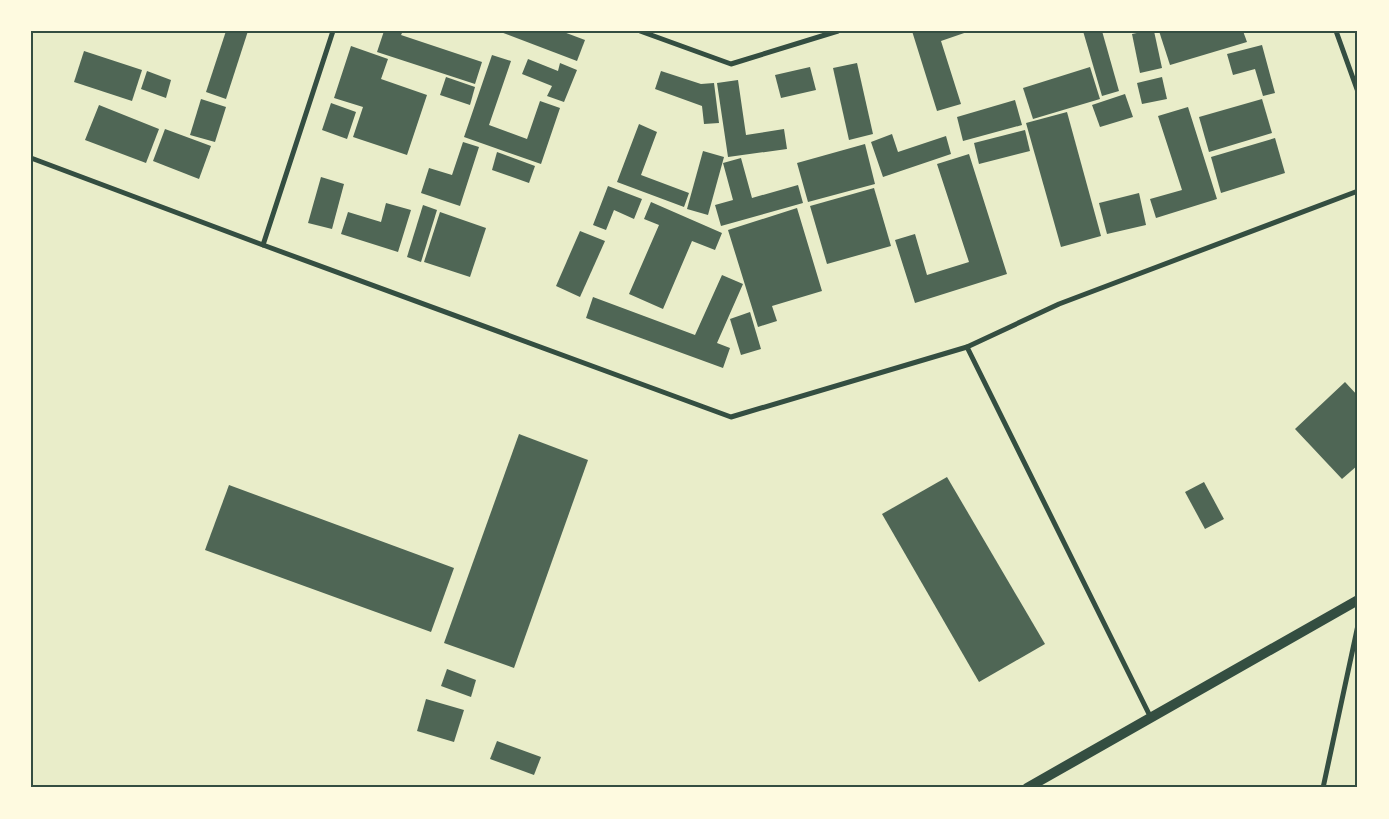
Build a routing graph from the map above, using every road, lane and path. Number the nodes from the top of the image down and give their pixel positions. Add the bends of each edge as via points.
1 (333, 31) edge
2 (640, 31) edge
3 (838, 31) edge
4 (1336, 31) edge
5 (1358, 92) edge
6 (31, 158) edge
7 (1358, 191) edge
8 (263, 246) junction
9 (967, 347) junction
10 (1358, 600) edge
11 (1358, 625) edge
12 (1151, 719) junction
13 (1027, 788) edge
14 (1323, 788) edge

1 - 8 street
2 - 3 street via 730,64
4 - 5 street
6 - 8 street
7 - 9 street via 1059,304
8 - 9 street via 732,417
9 - 12 street
10 - 12 main road
11 - 14 street
12 - 13 main road

